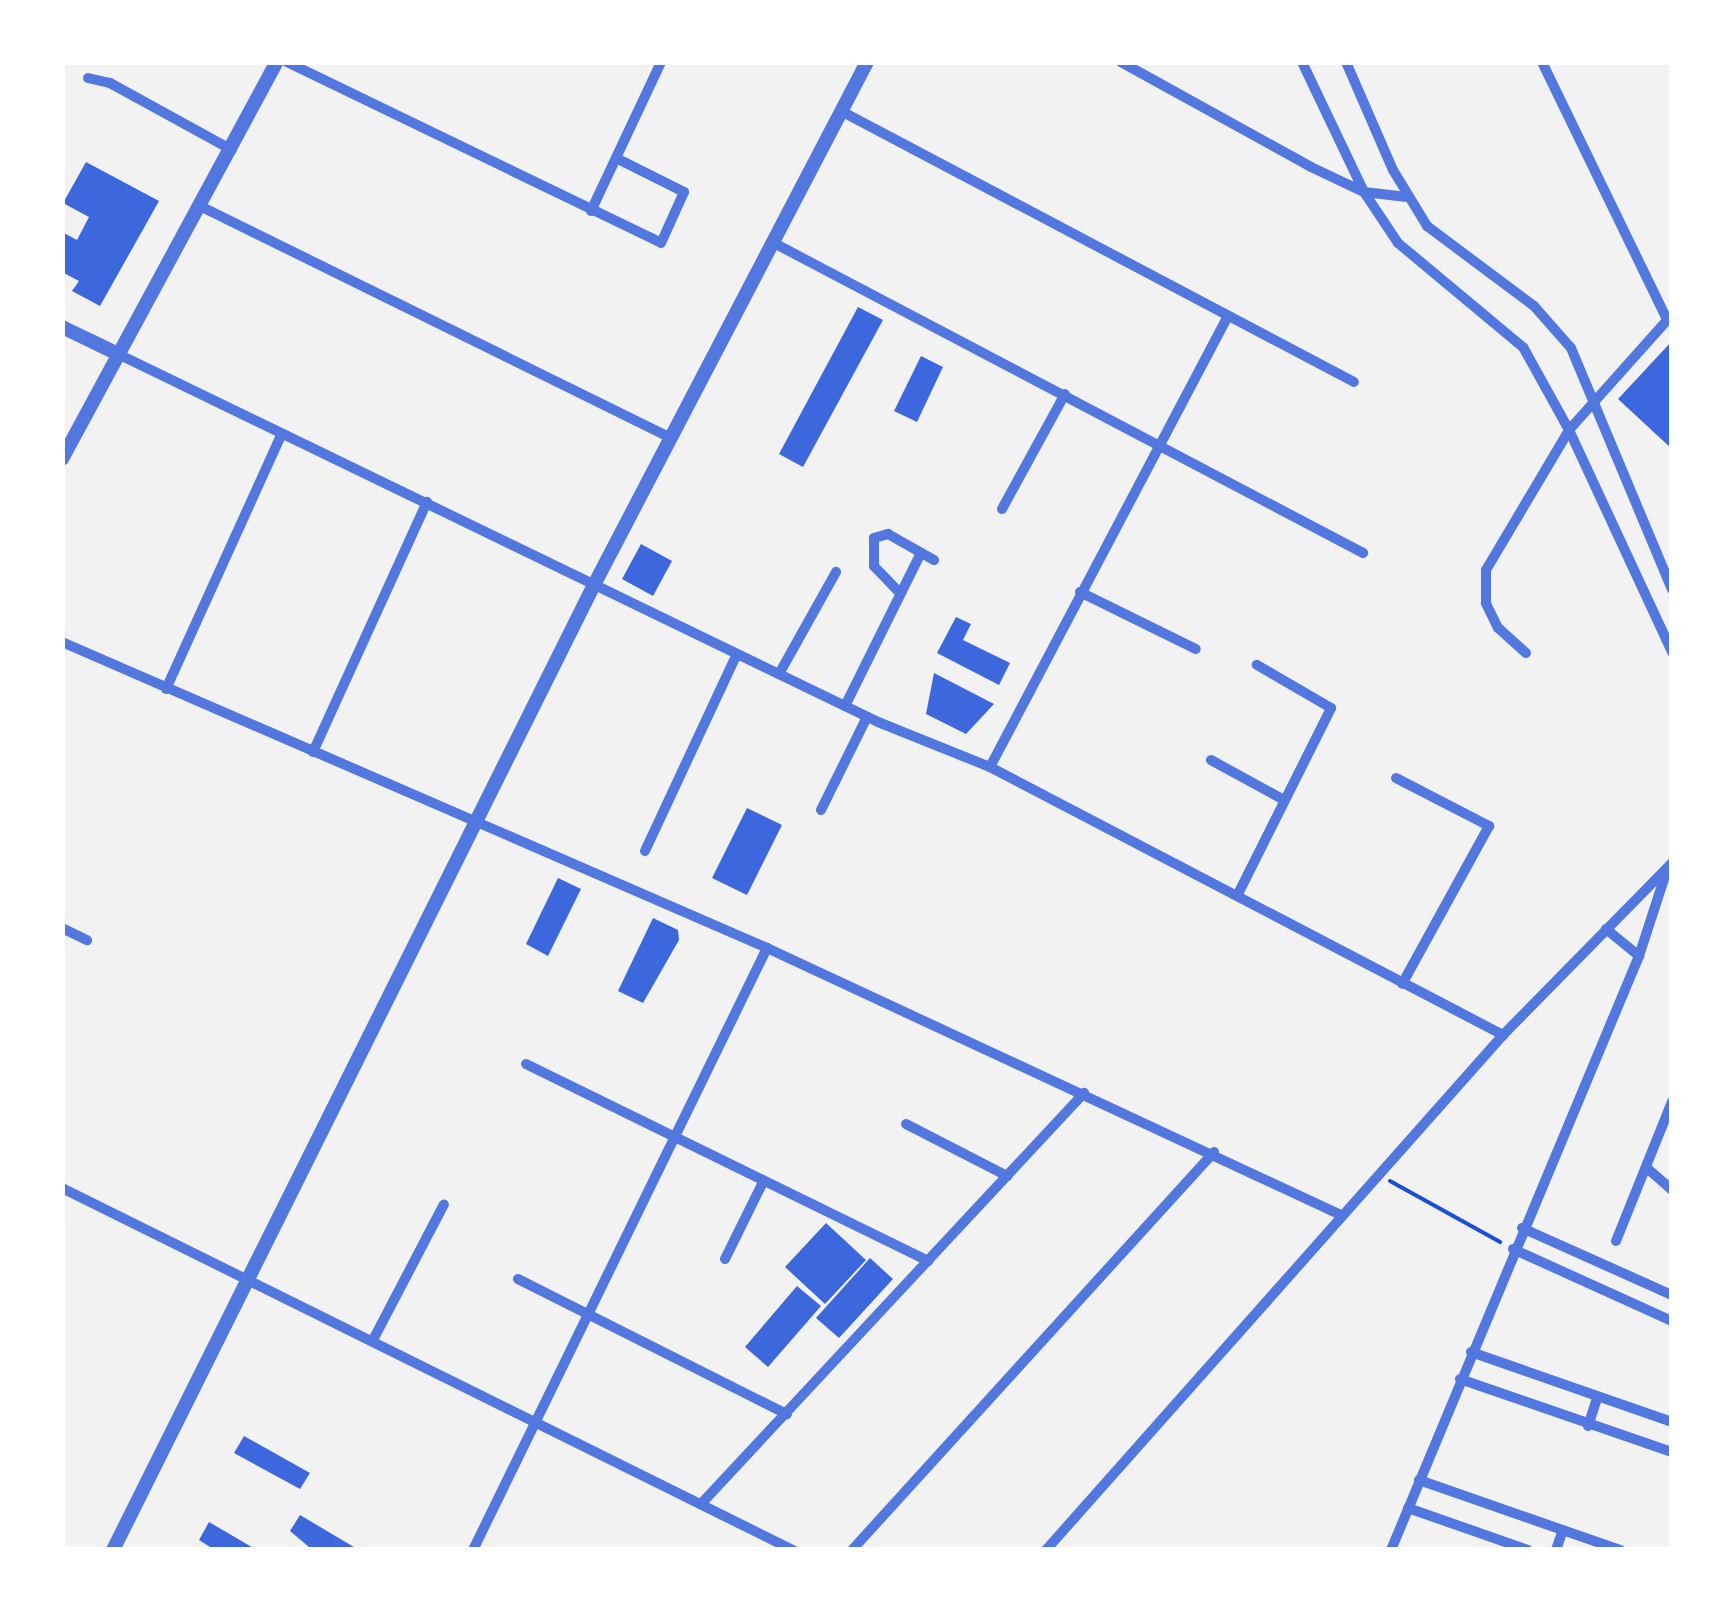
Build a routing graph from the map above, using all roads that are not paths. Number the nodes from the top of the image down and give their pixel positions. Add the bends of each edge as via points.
1 (278, 62) edge
2 (287, 62) edge
3 (660, 62) edge
4 (866, 62) edge
5 (1121, 62) edge
6 (1302, 62) edge
7 (1346, 62) edge
8 (1542, 62) edge
9 (88, 78) dead end
10 (841, 111) junction
11 (232, 150) junction
12 (616, 158) junction
13 (1364, 192) junction
14 (1407, 197) junction
15 (202, 207) junction
16 (591, 211) junction
17 (772, 242) junction
18 (1228, 316) junction
19 (1669, 318) edge
20 (62, 326) edge
21 (118, 354) junction
22 (1354, 382) dead end
23 (1065, 394) junction
24 (1594, 400) junction
25 (1569, 430) junction
26 (281, 435) junction
27 (669, 437) junction
28 (1160, 441) junction
29 (62, 459) edge
30 (428, 502) junction
31 (1002, 509) dead end
32 (921, 553) junction
33 (1364, 553) dead end
34 (934, 560) dead end
35 (836, 572) dead end
36 (595, 583) junction
37 (1672, 589) edge
38 (899, 592) junction
39 (1080, 592) junction
40 (62, 642) edge
41 (1196, 649) dead end
42 (1672, 652) edge
43 (1526, 653) dead end
44 (737, 654) junction
45 (1258, 665) dead end
46 (779, 674) junction
47 (166, 689) junction
48 (845, 706) junction
49 (867, 717) junction
50 (313, 752) junction
51 (1211, 760) dead end
52 (990, 768) junction
53 (1396, 778) dead end
54 (1284, 800) junction
55 (821, 810) dead end
56 (479, 821) junction
57 (645, 851) dead end
58 (1669, 866) edge
59 (1238, 894) junction
60 (62, 928) edge
61 (1606, 929) junction
62 (87, 940) dead end
63 (767, 948) junction
64 (1639, 956) junction
65 (1402, 984) junction
66 (1503, 1035) junction
67 (526, 1064) dead end
68 (1084, 1093) junction
69 (1672, 1102) edge
70 (906, 1124) dead end
71 (672, 1140) junction
72 (1214, 1152) junction
73 (1648, 1169) junction
74 (1007, 1176) junction
75 (763, 1182) junction
76 (62, 1188) edge
77 (1672, 1190) edge
78 (444, 1204) dead end
79 (1341, 1215) junction
80 (1522, 1228) junction
81 (1616, 1241) dead end
82 (1513, 1249) junction
83 (725, 1259) dead end
84 (928, 1260) junction
85 (518, 1279) dead end
86 (252, 1280) junction
87 (1672, 1295) edge
88 (588, 1315) junction
89 (1672, 1320) edge
90 (373, 1340) junction
91 (1471, 1352) junction
92 (1460, 1379) junction
93 (1598, 1398) junction
94 (788, 1414) junction
95 (538, 1422) junction
96 (1672, 1422) edge
97 (1588, 1426) junction
98 (1672, 1452) edge
99 (1419, 1480) junction
100 (700, 1504) junction
101 (1408, 1508) junction
102 (1563, 1530) junction
103 (114, 1550) edge
104 (473, 1550) edge
105 (794, 1550) edge
106 (852, 1550) edge
107 (1046, 1550) edge
108 (1391, 1550) edge
109 (1528, 1550) edge
110 (1556, 1550) edge
111 (1620, 1550) edge

1 - 11 street
2 - 16 street
3 - 12 street
4 - 10 street
5 - 13 street
6 - 13 street
7 - 14 street
8 - 19 street
9 - 11 street via 110,83
10 - 17 street
10 - 18 street
11 - 15 street
12 - 16 street
12 - 16 street via 684,192 660,242
13 - 14 street
13 - 25 street via 1398,242 1523,348
14 - 24 street via 1427,226 1534,306 1571,348
15 - 21 street
15 - 27 street
17 - 23 street
17 - 27 street
18 - 22 street
18 - 28 street
19 - 24 street
20 - 21 street
21 - 26 street
21 - 29 street
23 - 28 street
23 - 31 street
24 - 25 street
24 - 37 street
25 - 42 street
25 - 43 street via 1486,570 1492,616
26 - 30 street
26 - 47 street
27 - 36 street
28 - 33 street
28 - 39 street
30 - 36 street
30 - 50 street
32 - 34 street
32 - 38 street
32 - 38 street via 888,534 874,538 874,566
35 - 46 street
36 - 44 street
36 - 56 street
38 - 48 street
39 - 41 street
39 - 52 street
40 - 47 street
44 - 46 street
44 - 57 street
45 - 54 street via 1331,708
46 - 48 street
47 - 50 street
48 - 49 street
49 - 52 street
49 - 55 street
50 - 56 street
51 - 54 street
52 - 59 street
53 - 65 street via 1489,826
54 - 59 street
56 - 63 street
56 - 86 street
58 - 61 street
58 - 64 street
59 - 65 street
60 - 62 street
61 - 64 street
61 - 66 street
63 - 68 street
63 - 71 street
64 - 80 street
65 - 66 street
66 - 79 street
67 - 71 street
68 - 72 street
68 - 74 street
69 - 73 street
70 - 74 street
71 - 75 street
71 - 88 street
72 - 79 street
72 - 106 street
73 - 77 street
73 - 81 street
74 - 84 street
75 - 83 street
75 - 84 street
76 - 86 street
78 - 90 street
79 - 107 street
80 - 82 street
80 - 87 street
82 - 89 street
82 - 91 street
84 - 94 street
85 - 88 street
86 - 90 street
86 - 103 street
88 - 94 street
88 - 95 street
90 - 95 street
91 - 92 street
91 - 93 street
92 - 97 street
92 - 99 street
93 - 96 street
93 - 97 street
94 - 100 street
95 - 100 street
95 - 104 street
97 - 98 street
99 - 101 street
99 - 102 street
100 - 105 street
101 - 108 street
101 - 109 street
102 - 110 street
102 - 111 street

